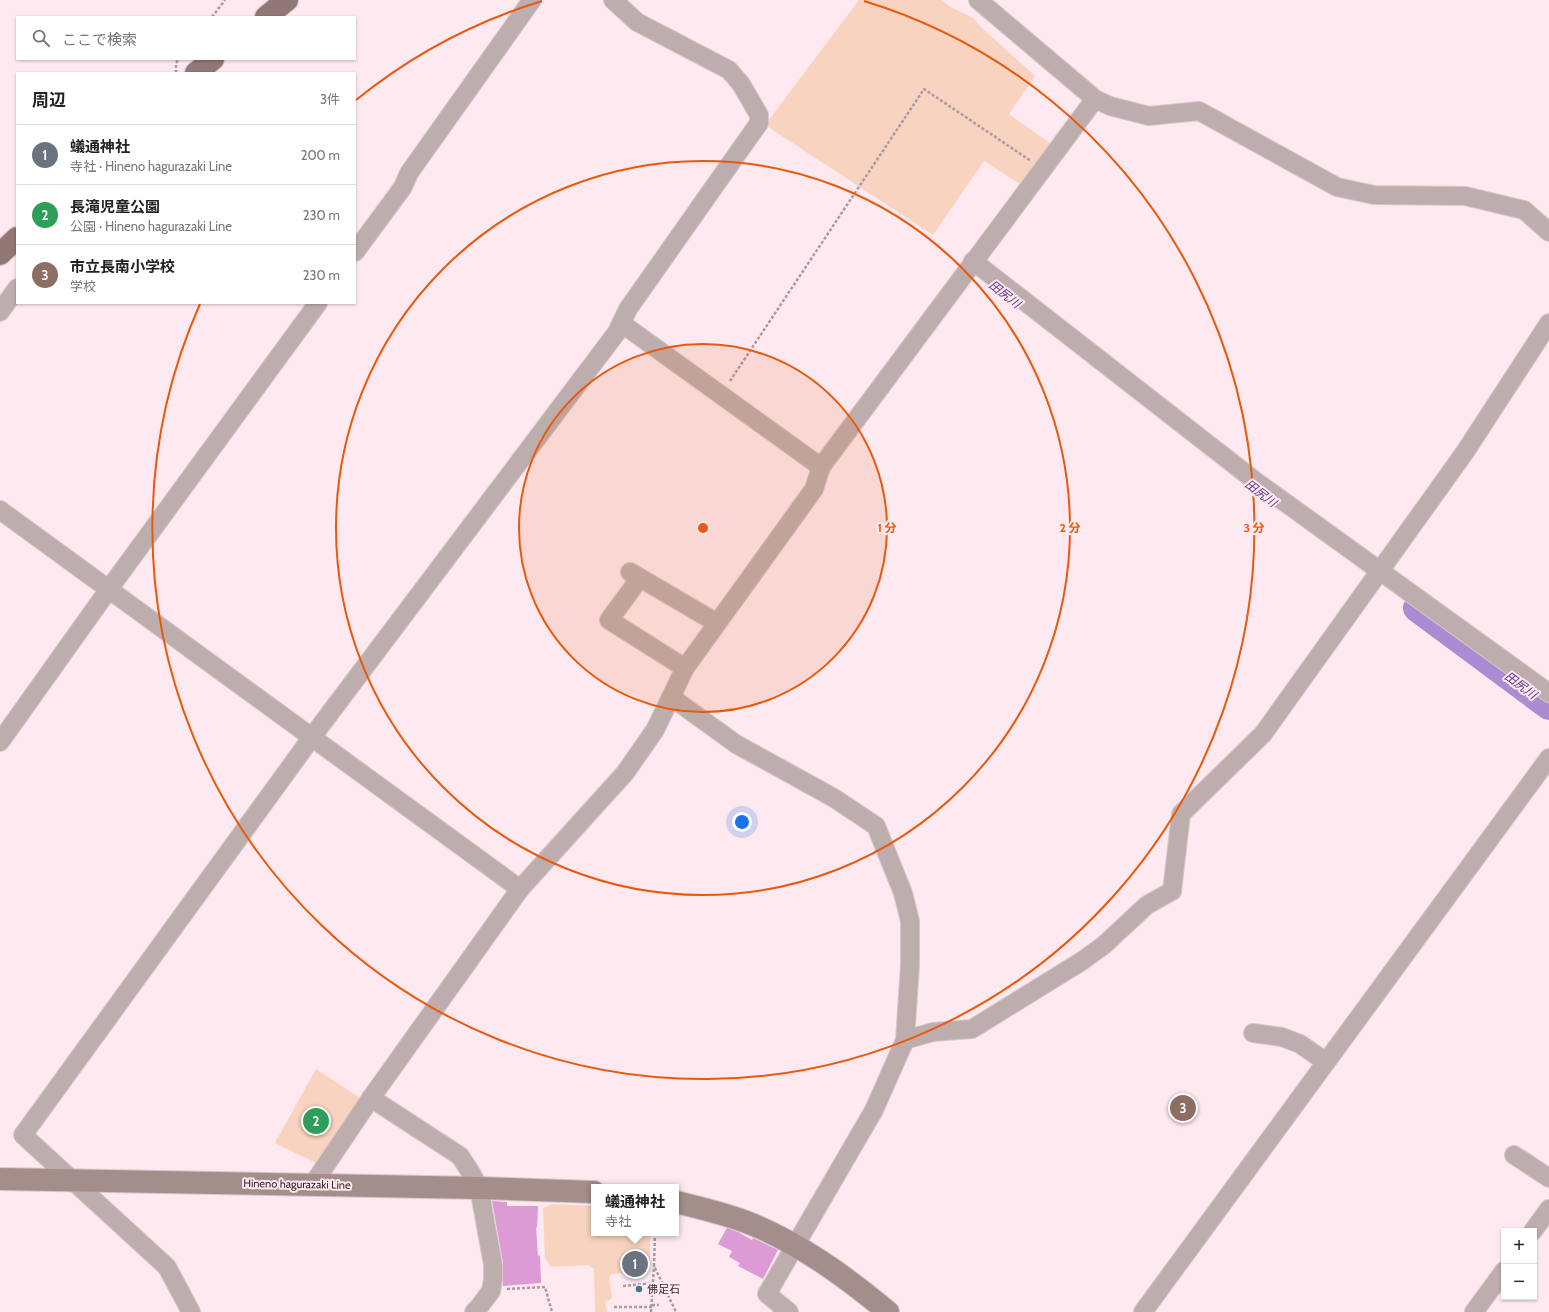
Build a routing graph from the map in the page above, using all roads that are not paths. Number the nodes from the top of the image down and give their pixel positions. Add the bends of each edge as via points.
1 (287, 0) edge
2 (532, 0) edge
3 (613, 0) edge
4 (978, 0) edge
5 (267, 16) edge
6 (212, 60) edge
7 (197, 72) edge
8 (1095, 99) junction
9 (1549, 232) edge
10 (16, 239) edge
11 (356, 251) edge
12 (0, 254) edge
13 (973, 261) junction
14 (16, 289) edge
15 (317, 304) edge
16 (0, 312) edge
17 (621, 323) junction
18 (1549, 323) edge
19 (821, 467) junction
20 (0, 510) edge
21 (1380, 570) junction
22 (109, 590) junction
23 (717, 623) junction
24 (685, 668) junction
25 (1549, 693) edge
26 (670, 697) junction
27 (312, 737) junction
28 (0, 742) edge
29 (1549, 758) edge
30 (520, 889) junction
31 (1253, 1033) dead end
32 (905, 1040) junction
33 (1326, 1062) junction
34 (371, 1098) junction
35 (1514, 1154) dead end
36 (1549, 1178) edge
37 (0, 1179) edge
38 (72, 1180) junction
39 (313, 1184) junction
40 (479, 1188) junction
41 (591, 1192) edge
42 (679, 1203) edge
43 (1549, 1209) edge
44 (1535, 1228) edge
45 (795, 1245) junction
46 (1501, 1275) edge
47 (191, 1312) edge
48 (474, 1312) edge
49 (789, 1312) edge
50 (888, 1312) edge
51 (1143, 1312) edge
52 (1474, 1312) edge

1 - 5 main road
2 - 11 street via 408,172 403,186
3 - 17 street via 637,22 729,70 741,84 759,115 759,123 628,309
4 - 8 street
6 - 7 main road
8 - 9 street via 1110,106 1149,116 1199,111 1337,187 1374,195 1464,196 1524,210
8 - 13 street
10 - 12 main road
13 - 19 street
13 - 21 street via 1254,480
14 - 16 street
15 - 22 street
17 - 19 street
17 - 27 street via 617,332
18 - 21 street via 1465,452
19 - 23 street via 814,489
20 - 22 street
21 - 25 street
21 - 32 street via 1263,734 1181,814 1172,891 1147,904 1104,945 1082,961 972,1029 933,1032
22 - 27 street
22 - 28 street
23 - 24 street
23 - 24 street via 634,574 609,620
24 - 26 street
26 - 30 street via 655,730 626,773
26 - 32 street via 736,744 834,798 876,826 904,893 910,921
27 - 30 street
27 - 38 street via 23,1134
29 - 33 street
30 - 34 street
31 - 33 street via 1288,1039
32 - 45 street via 874,1110
33 - 51 street
34 - 39 street
34 - 40 street via 460,1156
35 - 36 street
37 - 38 main road, Hineno hagurazaki Line
38 - 39 main road, Hineno hagurazaki Line
38 - 47 street via 167,1267
39 - 40 main road, Hineno hagurazaki Line
40 - 41 main road, Hineno hagurazaki Line
40 - 48 street via 493,1265 491,1290
42 - 45 main road via 708,1209 750,1224
43 - 44 street
45 - 49 street via 767,1294
45 - 50 main road via 855,1285
46 - 52 street

